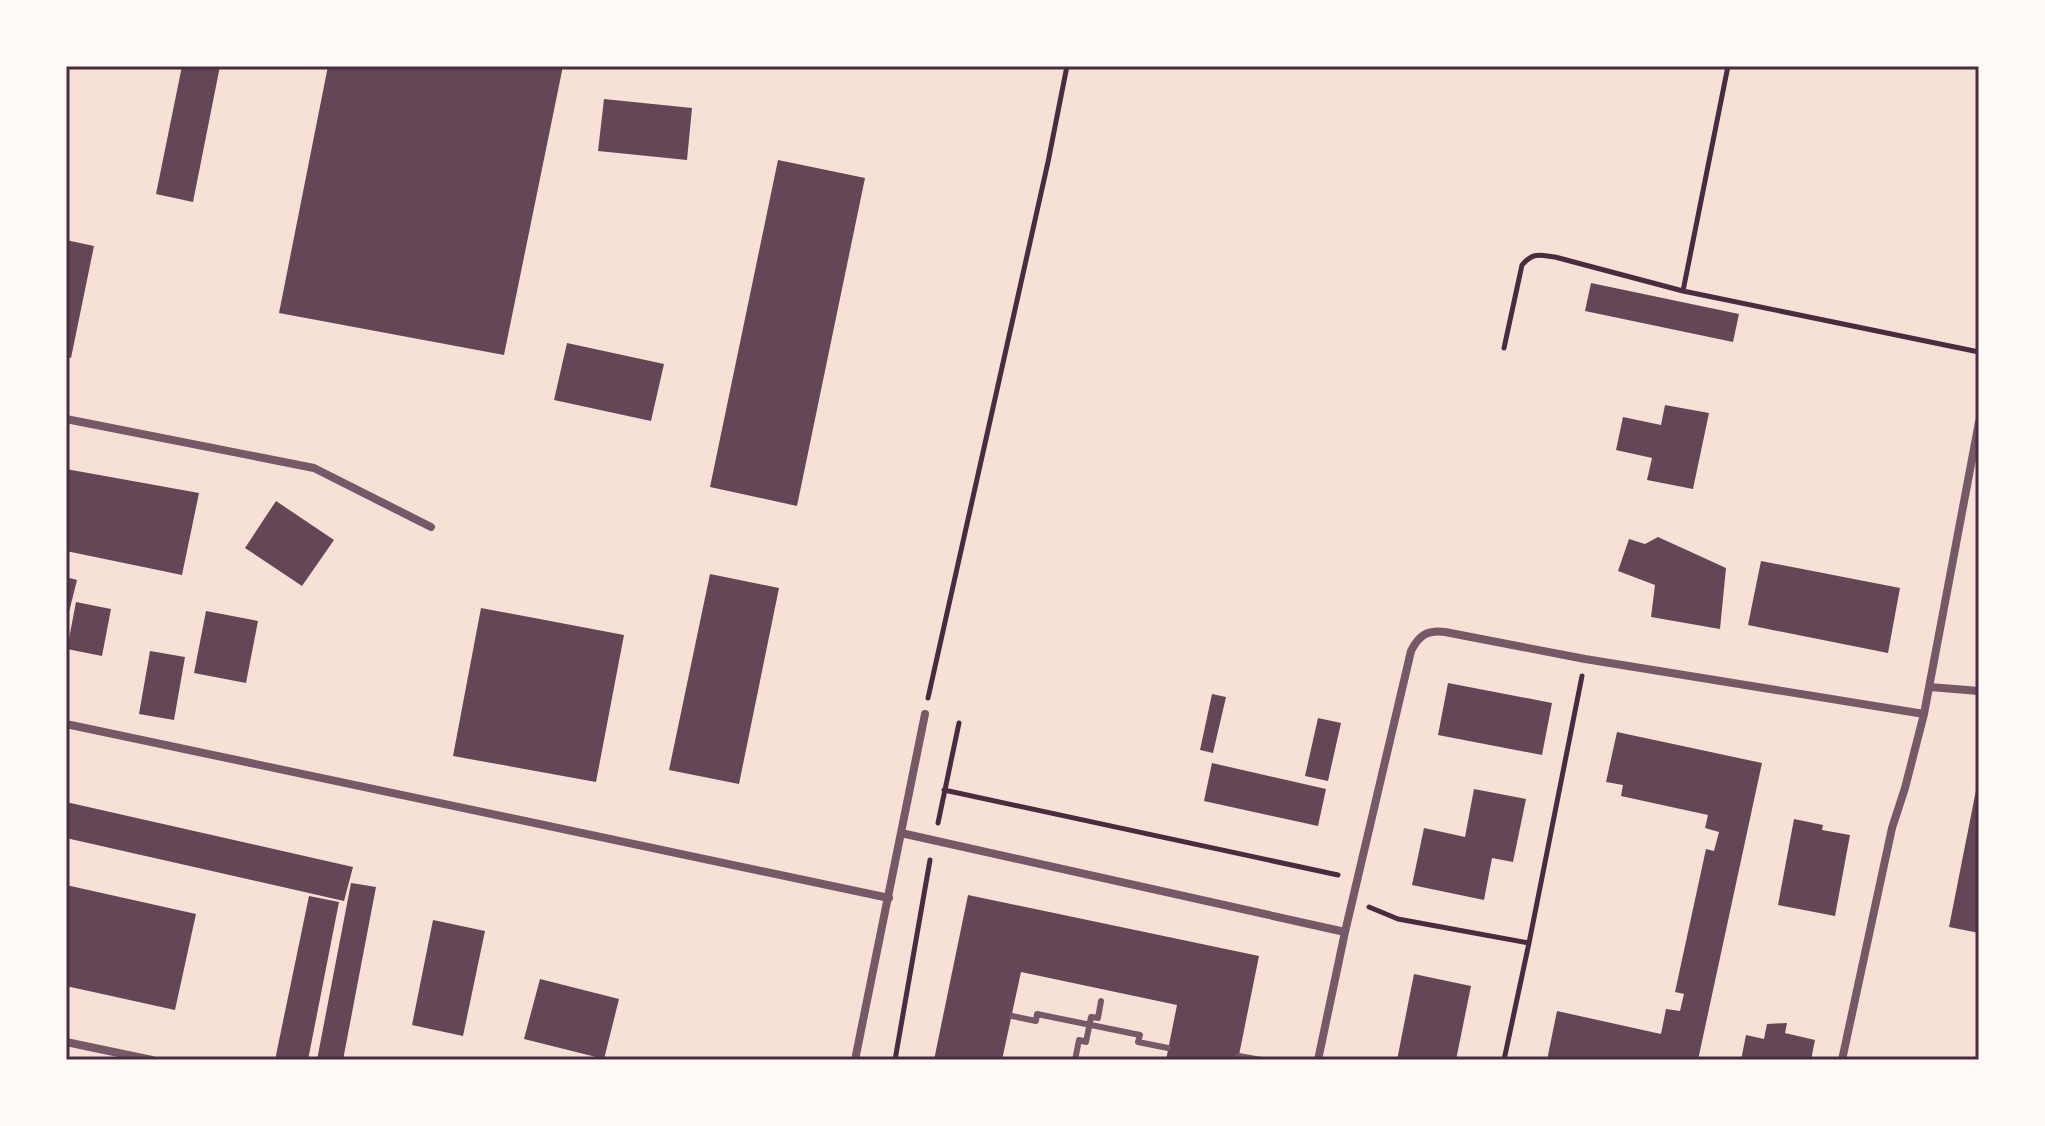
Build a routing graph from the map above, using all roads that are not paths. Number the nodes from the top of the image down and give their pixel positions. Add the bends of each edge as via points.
1 (66, 419) edge
2 (1979, 422) edge
3 (431, 527) dead end
4 (1930, 687) junction
5 (1979, 691) edge
6 (925, 714) road end
7 (1924, 714) junction
8 (66, 724) edge
9 (901, 833) junction
10 (889, 898) junction
11 (1345, 932) junction
12 (1101, 1001) dead end
13 (1012, 1016) dead end
14 (1089, 1025) junction
15 (66, 1042) edge
16 (1168, 1048) dead end
17 (1239, 1056) dead end
18 (152, 1060) edge
19 (855, 1060) edge
20 (1075, 1060) edge
21 (1261, 1060) edge
22 (1318, 1060) edge
23 (1842, 1060) edge

1 - 3 street via 314,468
2 - 4 street
4 - 5 street
4 - 7 street
6 - 9 street
7 - 11 street via 1445,632 1426,634 1411,651
7 - 23 street via 1892,828
8 - 10 street
9 - 10 street
9 - 11 street
10 - 19 street
11 - 22 street
12 - 14 lane via 1098,1018 1091,1017
13 - 14 lane via 1036,1021 1037,1014
14 - 16 lane via 1140,1035 1138,1042
14 - 20 lane
15 - 18 street
17 - 21 lane

